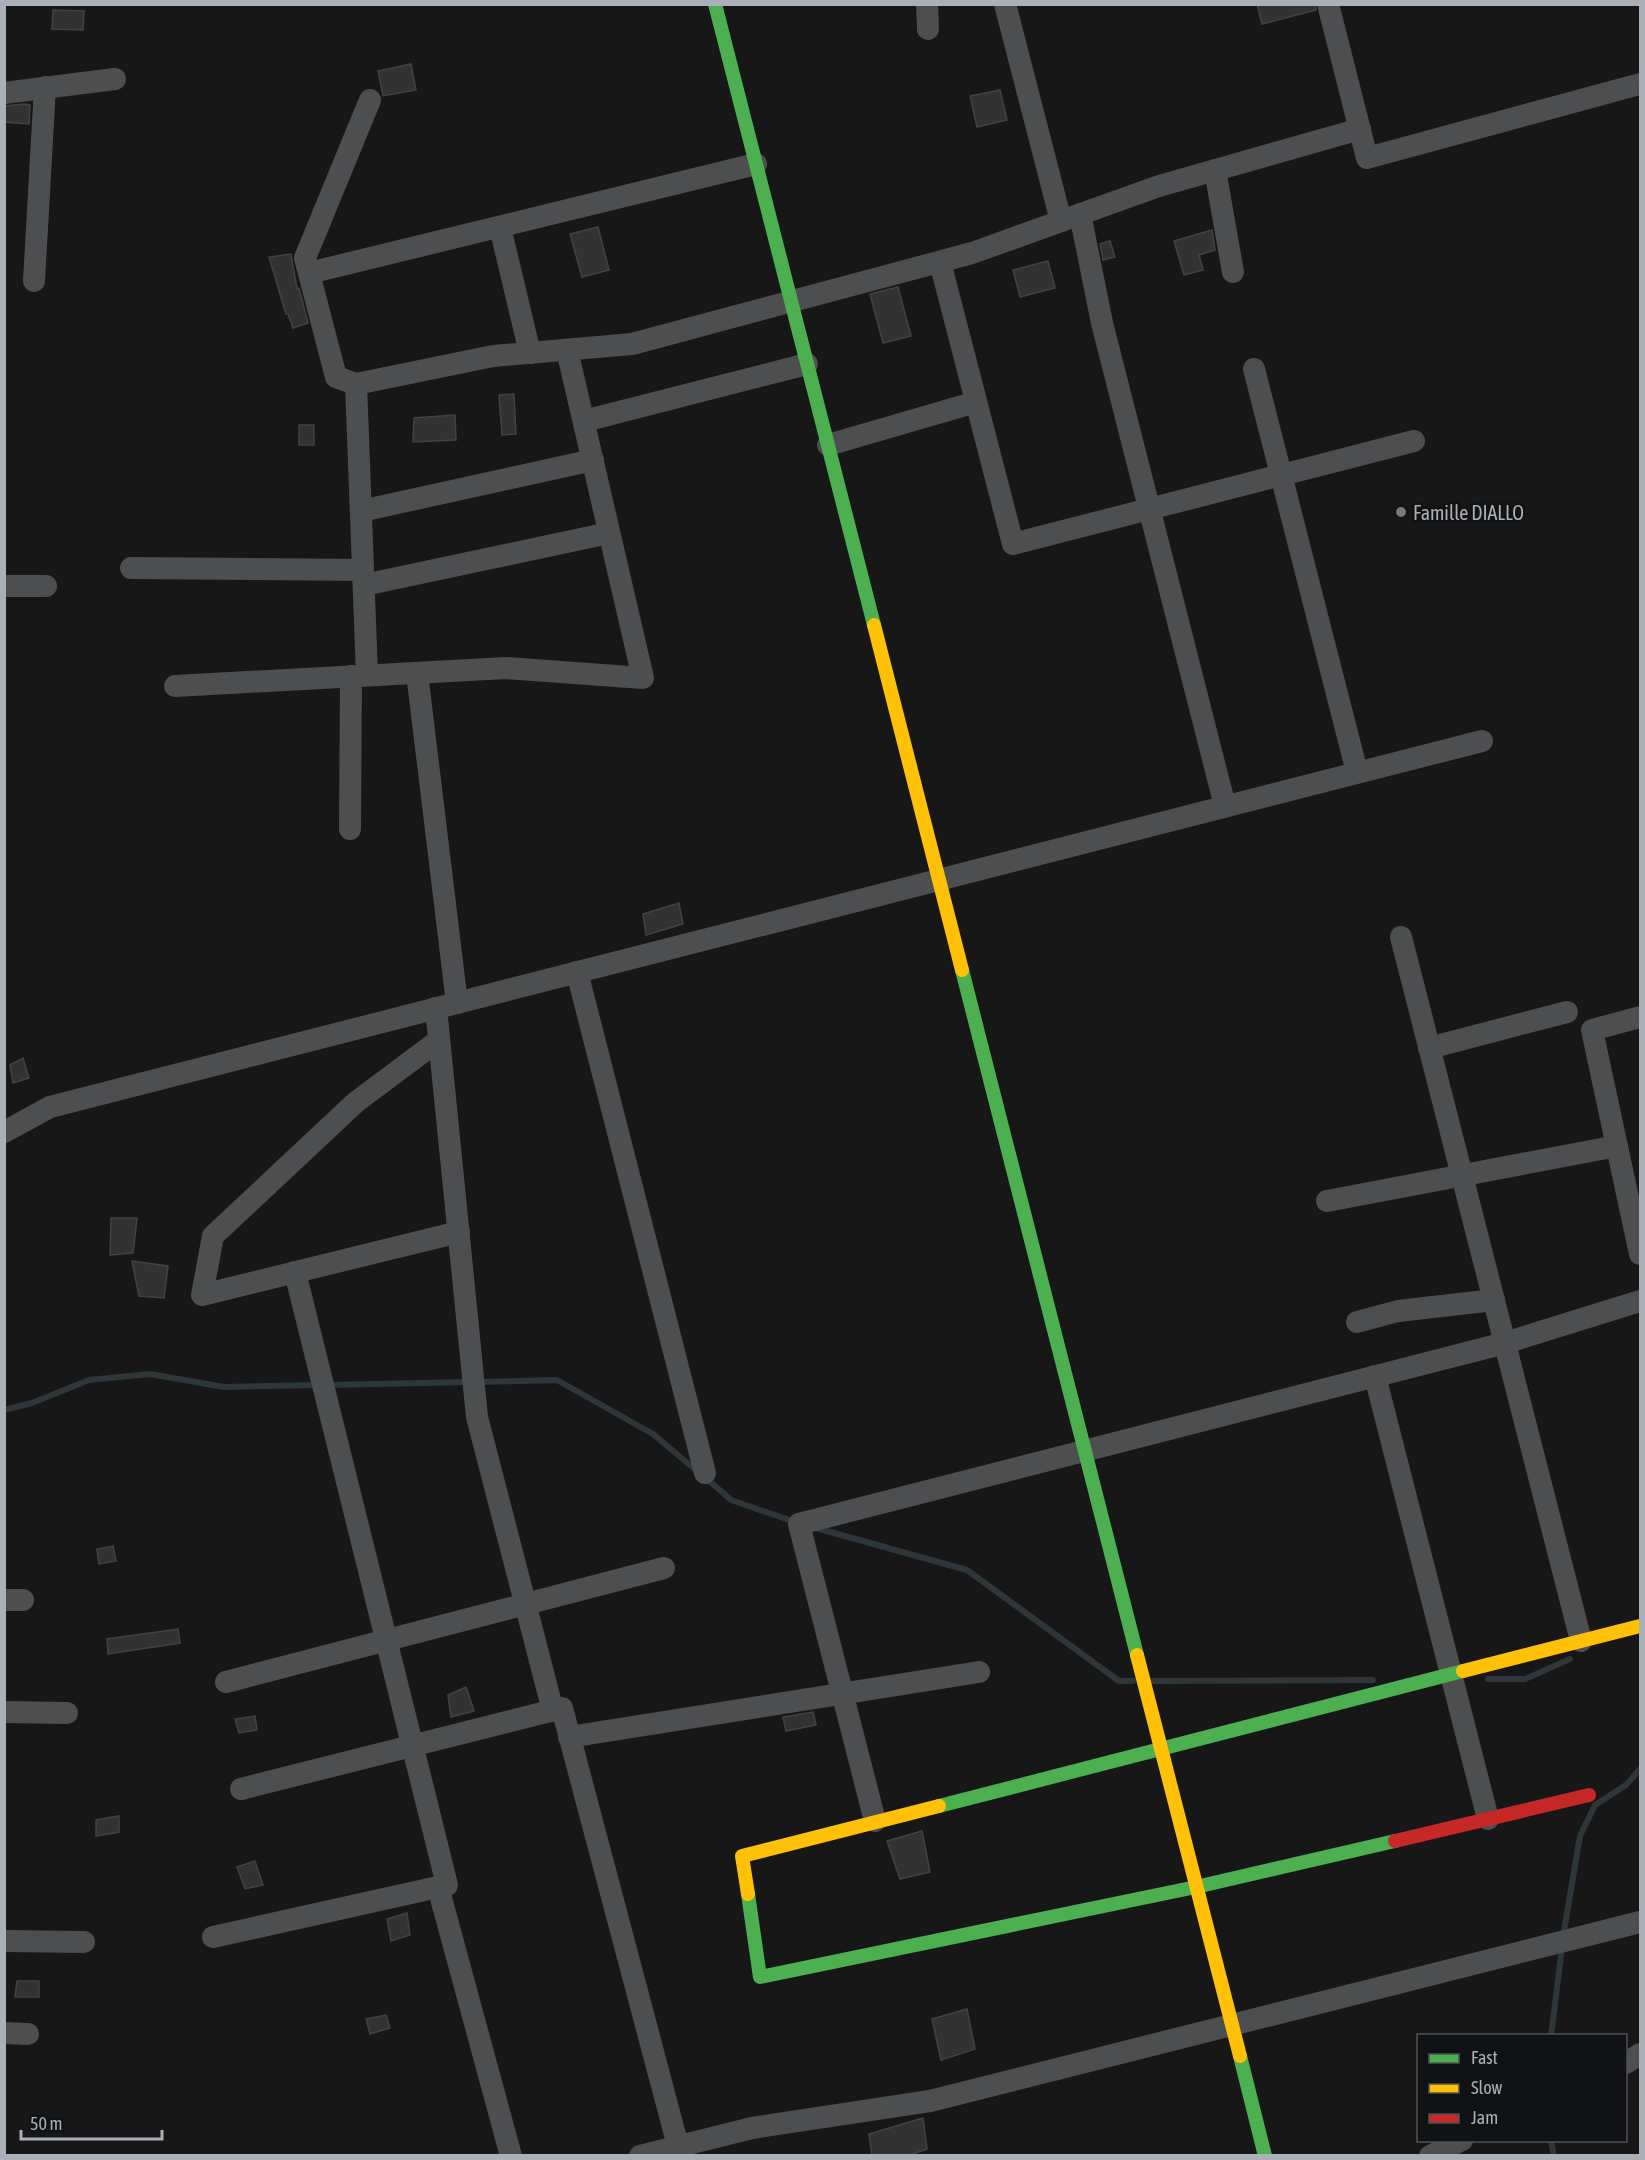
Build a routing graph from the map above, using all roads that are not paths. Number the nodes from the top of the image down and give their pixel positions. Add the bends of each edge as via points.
1 (716, 4) edge
2 (927, 4) edge
3 (1005, 4) edge
4 (1328, 4) edge
5 (928, 29) dead end
6 (115, 79) dead end
7 (1641, 84) edge
8 (45, 87) junction
9 (4, 93) edge
10 (370, 100) dead end
11 (1360, 129) junction
12 (756, 164) junction
13 (1215, 170) junction
14 (1070, 218) junction
15 (500, 227) junction
16 (940, 262) junction
17 (1233, 272) dead end
18 (309, 273) junction
19 (34, 281) dead end
20 (792, 302) junction
21 (567, 350) junction
22 (530, 353) junction
23 (807, 364) junction
24 (1254, 369) dead end
25 (356, 384) junction
26 (976, 402) junction
27 (584, 422) junction
28 (1414, 441) dead end
29 (828, 445) junction
30 (593, 460) junction
31 (1281, 475) junction
32 (1149, 509) junction
33 (361, 512) junction
34 (609, 532) junction
35 (131, 568) dead end
36 (364, 578) junction
37 (4, 586) edge
38 (46, 586) dead end
39 (417, 673) junction
40 (359, 676) junction
41 (175, 686) dead end
42 (1482, 741) dead end
43 (1357, 772) junction
44 (1225, 806) junction
45 (350, 829) dead end
46 (939, 879) junction
47 (1401, 937) dead end
48 (577, 972) junction
49 (446, 1005) junction
50 (1567, 1012) dead end
51 (1641, 1017) edge
52 (439, 1040) junction
53 (1429, 1048) junction
54 (4, 1131) edge
55 (1617, 1146) junction
56 (1631, 1167) edge
57 (1462, 1176) junction
58 (1327, 1201) dead end
59 (459, 1232) junction
60 (1641, 1254) edge
61 (295, 1272) junction
62 (1494, 1300) junction
63 (1641, 1301) edge
64 (1357, 1322) dead end
65 (1505, 1343) junction
66 (1375, 1376) junction
67 (1085, 1450) junction
68 (705, 1473) dead end
69 (664, 1568) dead end
70 (525, 1605) junction
71 (1641, 1626) edge
72 (386, 1641) junction
73 (1581, 1641) junction
74 (979, 1672) dead end
75 (1451, 1674) junction
76 (226, 1682) dead end
77 (842, 1694) junction
78 (553, 1711) junction
79 (4, 1712) edge
80 (67, 1713) dead end
81 (569, 1737) junction
82 (412, 1746) junction
83 (1161, 1748) junction
84 (241, 1789) dead end
85 (1589, 1795) dead end
86 (1488, 1819) junction
87 (875, 1821) junction
88 (438, 1887) junction
89 (1197, 1887) junction
90 (1641, 1922) edge
91 (213, 1937) dead end
92 (4, 1941) edge
93 (84, 1942) dead end
94 (1232, 2025) junction
95 (4, 2033) edge
96 (28, 2034) dead end
97 (1641, 2054) edge
98 (1627, 2062) edge
99 (1458, 2142) edge
100 (678, 2146) junction
101 (511, 2156) edge
102 (640, 2156) edge
103 (1265, 2156) edge
104 (1430, 2156) edge

1 - 12 street
2 - 5 street
3 - 14 street
4 - 11 street
6 - 8 street
7 - 11 street via 1367,158
8 - 9 street
8 - 19 street
10 - 18 street via 305,258
11 - 13 street
12 - 15 street
12 - 20 street
13 - 14 street
13 - 17 street
14 - 16 street
14 - 32 street via 1102,323
15 - 18 street
15 - 22 street
16 - 20 street
16 - 26 street
18 - 25 street via 336,377
20 - 21 street via 632,344
20 - 23 street
21 - 22 street
21 - 27 street
22 - 25 street via 493,356
23 - 27 street
23 - 29 street
24 - 31 street
25 - 33 street
26 - 29 street
26 - 32 street via 1013,544
27 - 30 street
28 - 31 street
29 - 46 street
30 - 33 street
30 - 34 street
31 - 32 street
31 - 43 street
32 - 44 street
33 - 36 street
34 - 36 street
34 - 39 street via 643,678 506,668
35 - 36 street
36 - 40 street
37 - 38 street
39 - 40 street
39 - 49 street
40 - 41 street
40 - 45 street
42 - 43 street
43 - 44 street
44 - 46 street
46 - 48 street
46 - 67 street
47 - 53 street
48 - 49 street
48 - 68 street
49 - 52 street
49 - 54 street via 50,1107
50 - 53 street
51 - 55 street via 1592,1030
52 - 59 street
52 - 61 street via 356,1102 213,1236 202,1295
53 - 57 street
55 - 56 street
55 - 57 street
56 - 60 street
57 - 58 street
57 - 62 street
59 - 61 street
59 - 70 street via 477,1417
61 - 72 street
62 - 64 street via 1398,1311
62 - 65 street
63 - 65 street
65 - 66 street
65 - 73 street
66 - 67 street
66 - 75 street
67 - 77 street via 799,1524
67 - 83 street
69 - 70 street
70 - 72 street
70 - 78 street
71 - 73 street
72 - 76 street
72 - 82 street
73 - 75 street
74 - 77 street
75 - 83 street
75 - 86 street
77 - 81 street
77 - 87 street
78 - 81 street via 562,1708
78 - 82 street
79 - 80 street
81 - 100 street
82 - 84 street
82 - 88 street via 447,1885
83 - 87 street
83 - 89 street
85 - 86 street
86 - 89 street
87 - 89 street via 742,1856 760,1977
88 - 91 street
88 - 101 street
89 - 94 street
90 - 94 street
92 - 93 street
94 - 100 street via 930,2101 752,2128
94 - 103 street
95 - 96 street
97 - 98 street
99 - 104 street
100 - 102 street

